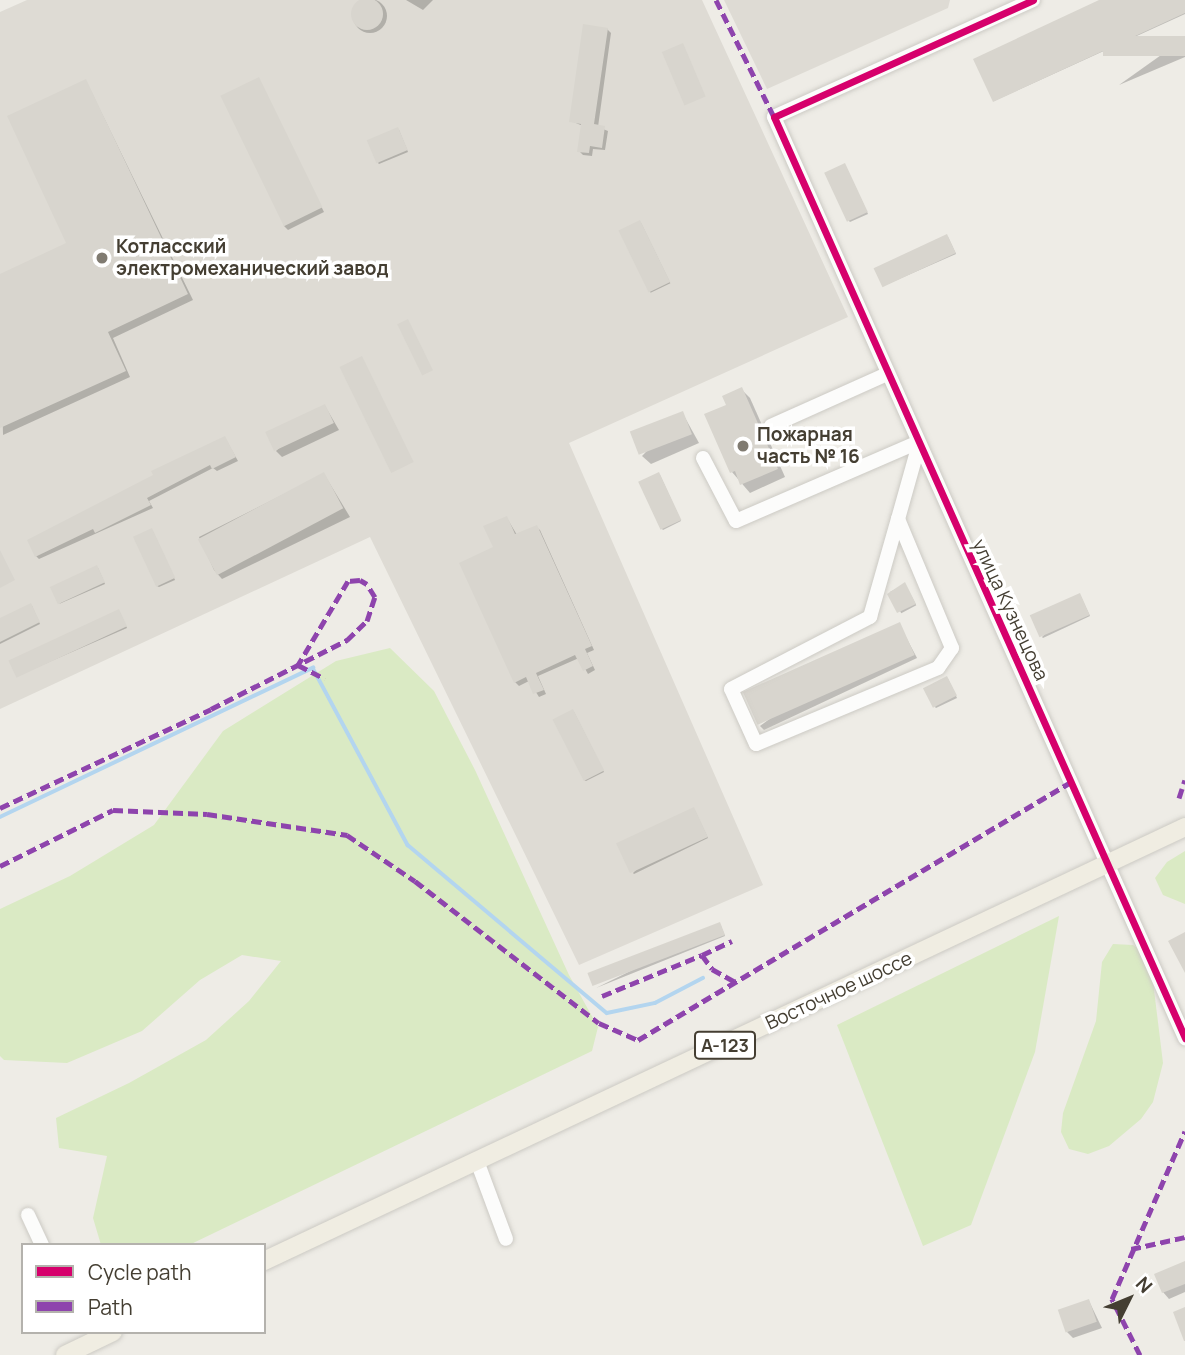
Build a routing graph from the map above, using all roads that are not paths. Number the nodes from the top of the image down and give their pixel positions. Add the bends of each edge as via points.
1 (1033, 0) edge
2 (885, 376) junction
3 (771, 426) dead end
4 (917, 445) junction
5 (704, 458) dead end
6 (898, 519) junction
7 (1185, 827) edge
8 (1108, 864) junction
9 (1185, 1038) edge
10 (477, 1161) junction
11 (27, 1215) dead end
12 (506, 1239) dead end
13 (41, 1243) edge
14 (266, 1260) edge
15 (104, 1334) edge
16 (86, 1338) edge
17 (65, 1355) edge

1 - 2 street, улица Кузнецова via 774,117
2 - 3 street
2 - 4 street, улица Кузнецова
4 - 5 street via 736,521
4 - 6 street
4 - 8 street, улица Кузнецова
6 - 6 street via 870,617 731,689 756,744 938,668 952,648
7 - 8 main road, Восточное шоссе / А-123
8 - 9 street, улица Кузнецова
8 - 10 main road, Восточное шоссе / А-123
10 - 12 street
10 - 14 main road, Восточное шоссе / А-123
11 - 13 street
15 - 16 main road
16 - 17 main road

